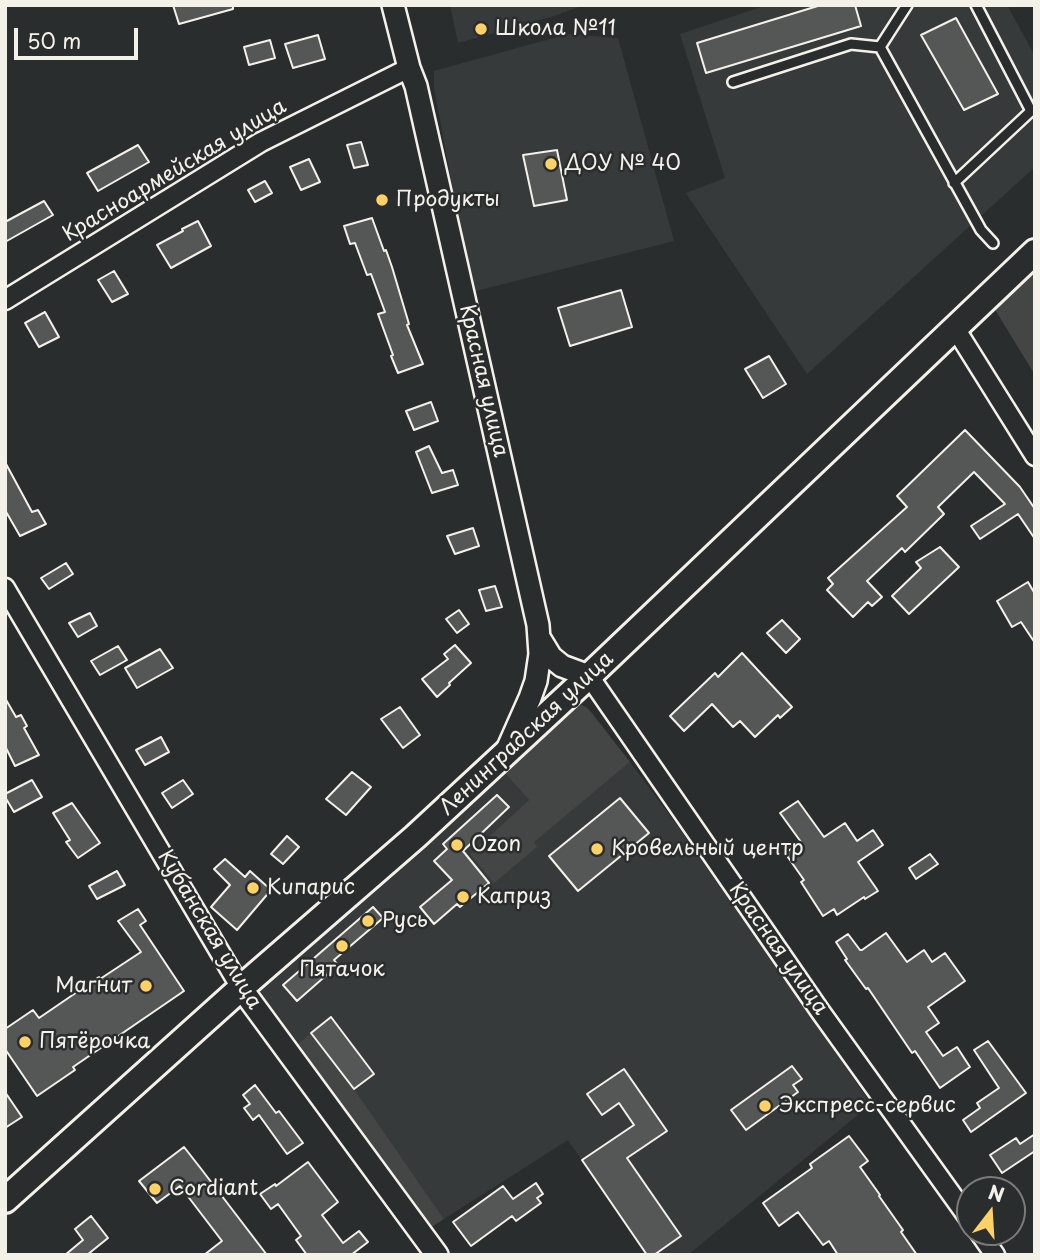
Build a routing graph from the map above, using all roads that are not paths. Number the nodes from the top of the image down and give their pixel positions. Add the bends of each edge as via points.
1 (393, 5) edge
2 (907, 5) edge
3 (976, 5) edge
4 (880, 47) junction
5 (409, 68) junction
6 (733, 82) dead end
7 (954, 183) junction
8 (993, 243) dead end
9 (1035, 252) edge
10 (5, 300) edge
11 (955, 328) junction
12 (1035, 456) edge
13 (5, 588) edge
14 (540, 639) junction
15 (589, 676) junction
16 (504, 754) junction
17 (241, 988) junction
18 (5, 1200) edge
19 (956, 1200) edge
20 (437, 1255) edge

1 - 5 street, Красная улица
2 - 4 lane
3 - 7 lane via 1031,111
4 - 6 lane via 850,44
4 - 7 lane
5 - 10 street, Красноармейская улица via 261,142
5 - 14 street, Красная улица
7 - 8 lane
9 - 11 main road, Ленинградская улица
11 - 12 street
11 - 15 main road, Ленинградская улица
13 - 17 street, Кубанская улица
14 - 15 street via 562,666
14 - 16 street, Красная улица via 536,681
15 - 16 main road, Ленинградская улица
15 - 19 street, Красная улица
16 - 17 main road, Ленинградская улица
17 - 18 main road, Ленинградская улица
17 - 20 street, Кубанская улица

